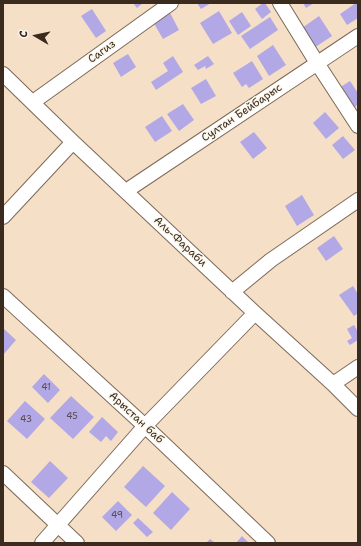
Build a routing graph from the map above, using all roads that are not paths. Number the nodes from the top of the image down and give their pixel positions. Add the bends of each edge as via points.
1 (171, 3) edge
2 (280, 3) edge
3 (358, 36) edge
4 (317, 63) junction
5 (3, 74) edge
6 (33, 102) junction
7 (358, 126) edge
8 (73, 142) junction
9 (126, 192) junction
10 (358, 200) edge
11 (3, 217) edge
12 (232, 292) junction
13 (3, 296) edge
14 (255, 313) junction
15 (358, 367) edge
16 (332, 384) junction
17 (358, 409) edge
18 (145, 426) junction
19 (3, 473) edge
20 (58, 526) junction
21 (42, 543) edge
22 (77, 543) edge
23 (268, 543) edge

1 - 6 street, Сагиз
2 - 4 street
3 - 4 street, Султан Бейбарыс
4 - 7 street
4 - 9 street, Султан Бейбарыс
5 - 6 street, Аль-Фараби
6 - 8 street, Аль-Фараби
8 - 9 street, Аль-Фараби
8 - 11 street
9 - 12 street, Аль-Фараби
10 - 12 street via 271,260
12 - 14 street, Аль-Фараби
13 - 18 street, Арыстан баб
14 - 16 street, Аль-Фараби
14 - 18 street
15 - 16 street
16 - 17 street, Аль-Фараби
18 - 20 street
18 - 23 street, Арыстан баб
19 - 20 street
20 - 21 street
20 - 22 street

